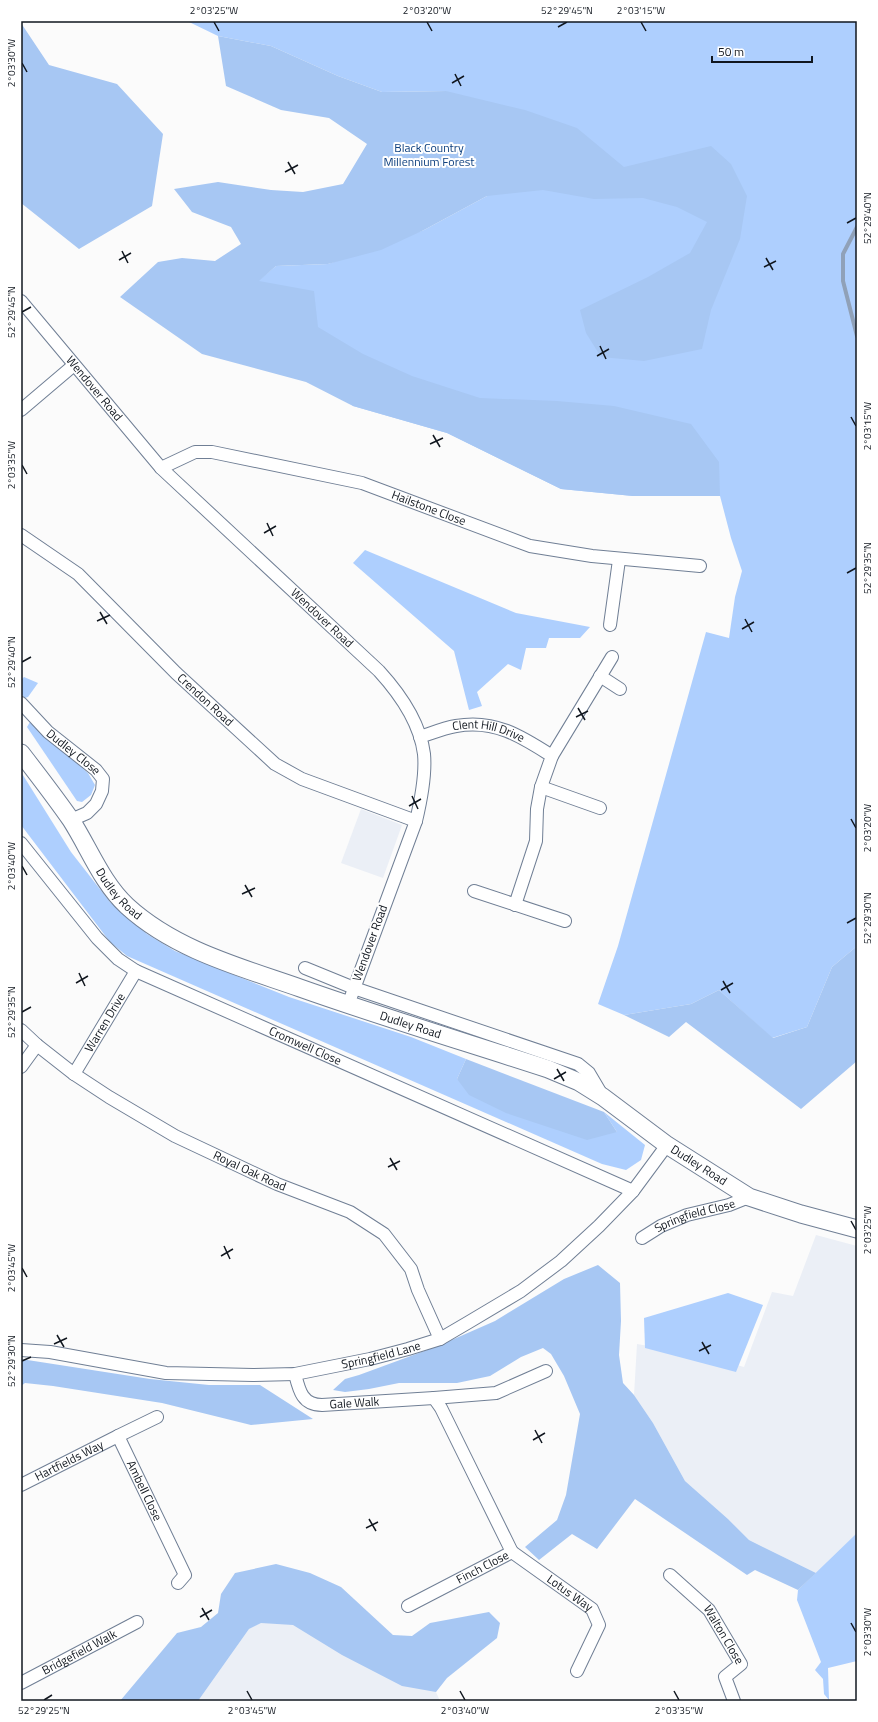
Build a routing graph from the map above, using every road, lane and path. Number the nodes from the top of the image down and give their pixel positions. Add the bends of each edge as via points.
1 (21, 301) edge
2 (74, 365) junction
3 (21, 410) edge
4 (161, 468) junction
5 (21, 535) edge
6 (619, 560) junction
7 (700, 566) dead end
8 (610, 625) dead end
9 (612, 657) dead end
10 (600, 676) junction
11 (620, 689) dead end
12 (21, 703) edge
13 (420, 737) junction
14 (21, 753) edge
15 (552, 756) junction
16 (541, 787) junction
17 (600, 808) dead end
18 (70, 820) junction
19 (416, 821) junction
20 (21, 843) edge
21 (474, 891) dead end
22 (515, 905) junction
23 (564, 921) dead end
24 (306, 968) dead end
25 (136, 971) junction
26 (354, 988) junction
27 (348, 1005) junction
28 (21, 1030) edge
29 (37, 1045) junction
30 (21, 1067) edge
31 (74, 1074) junction
32 (603, 1097) junction
33 (667, 1145) junction
34 (633, 1191) junction
35 (749, 1196) junction
36 (857, 1229) edge
37 (642, 1238) dead end
38 (440, 1339) junction
39 (21, 1350) edge
40 (546, 1371) dead end
41 (295, 1374) junction
42 (434, 1398) junction
43 (157, 1417) dead end
44 (118, 1436) junction
45 (21, 1486) edge
46 (512, 1552) junction
47 (670, 1575) dead end
48 (178, 1583) dead end
49 (408, 1606) dead end
50 (137, 1622) dead end
51 (577, 1671) dead end
52 (21, 1684) edge
53 (734, 1701) edge

1 - 2 street, Wendover Road
2 - 3 street
2 - 4 street, Wendover Road
4 - 6 street, Hailstone Close via 196,452 212,452 362,483 530,546
4 - 13 street, Wendover Road via 379,671 392,685 408,710
5 - 19 street, Crendon Road via 78,574 176,672 275,764 302,780
6 - 7 street, Hailstone Close
6 - 8 street
9 - 10 street
10 - 11 street
10 - 15 street
12 - 18 street, Dudley Close via 48,732 96,770 103,779 102,791 96,804 87,813
13 - 15 street, Clent Hill Drive via 455,726 497,726
13 - 19 street, Wendover Road via 424,755 422,795
14 - 18 main road, Dudley Road
15 - 16 street
16 - 17 street
16 - 22 street via 536,841
18 - 27 main road, Dudley Road via 112,887 148,924 212,957
19 - 26 street, Wendover Road
20 - 25 street, Cromwell Close via 97,938 118,959
21 - 22 street
22 - 23 street
24 - 26 street
25 - 31 street, Warren Drive
25 - 34 street, Cromwell Close
26 - 27 street, Wendover Road
26 - 32 street via 578,1064 589,1073
27 - 32 main road, Dudley Road via 548,1069 579,1082
28 - 29 street, Royal Oak Road
29 - 30 street
29 - 31 street, Royal Oak Road
31 - 38 street, Royal Oak Road via 175,1136 277,1184 350,1212 384,1234 411,1269
32 - 33 main road, Dudley Road
33 - 34 street, Springfield Lane
33 - 35 main road, Dudley Road
34 - 38 street, Springfield Lane via 561,1260 521,1291
35 - 36 main road, Dudley Road via 801,1214
35 - 37 street, Springfield Close via 729,1205 687,1215
38 - 41 street, Springfield Lane via 370,1359
39 - 41 street, Springfield Lane via 50,1352 166,1373
40 - 42 street, Gale Walk via 496,1393
41 - 42 street, Gale Walk via 300,1393 314,1405
42 - 46 street, Finch Close
43 - 44 street
44 - 45 street, Hartfields Way
44 - 48 street, Ambell Close via 186,1575
46 - 49 street, Finch Close
46 - 51 street, Lotus Way via 592,1609 599,1625
47 - 53 street, Walton Close via 709,1610 741,1664 725,1677
50 - 52 street, Bridgefield Walk

